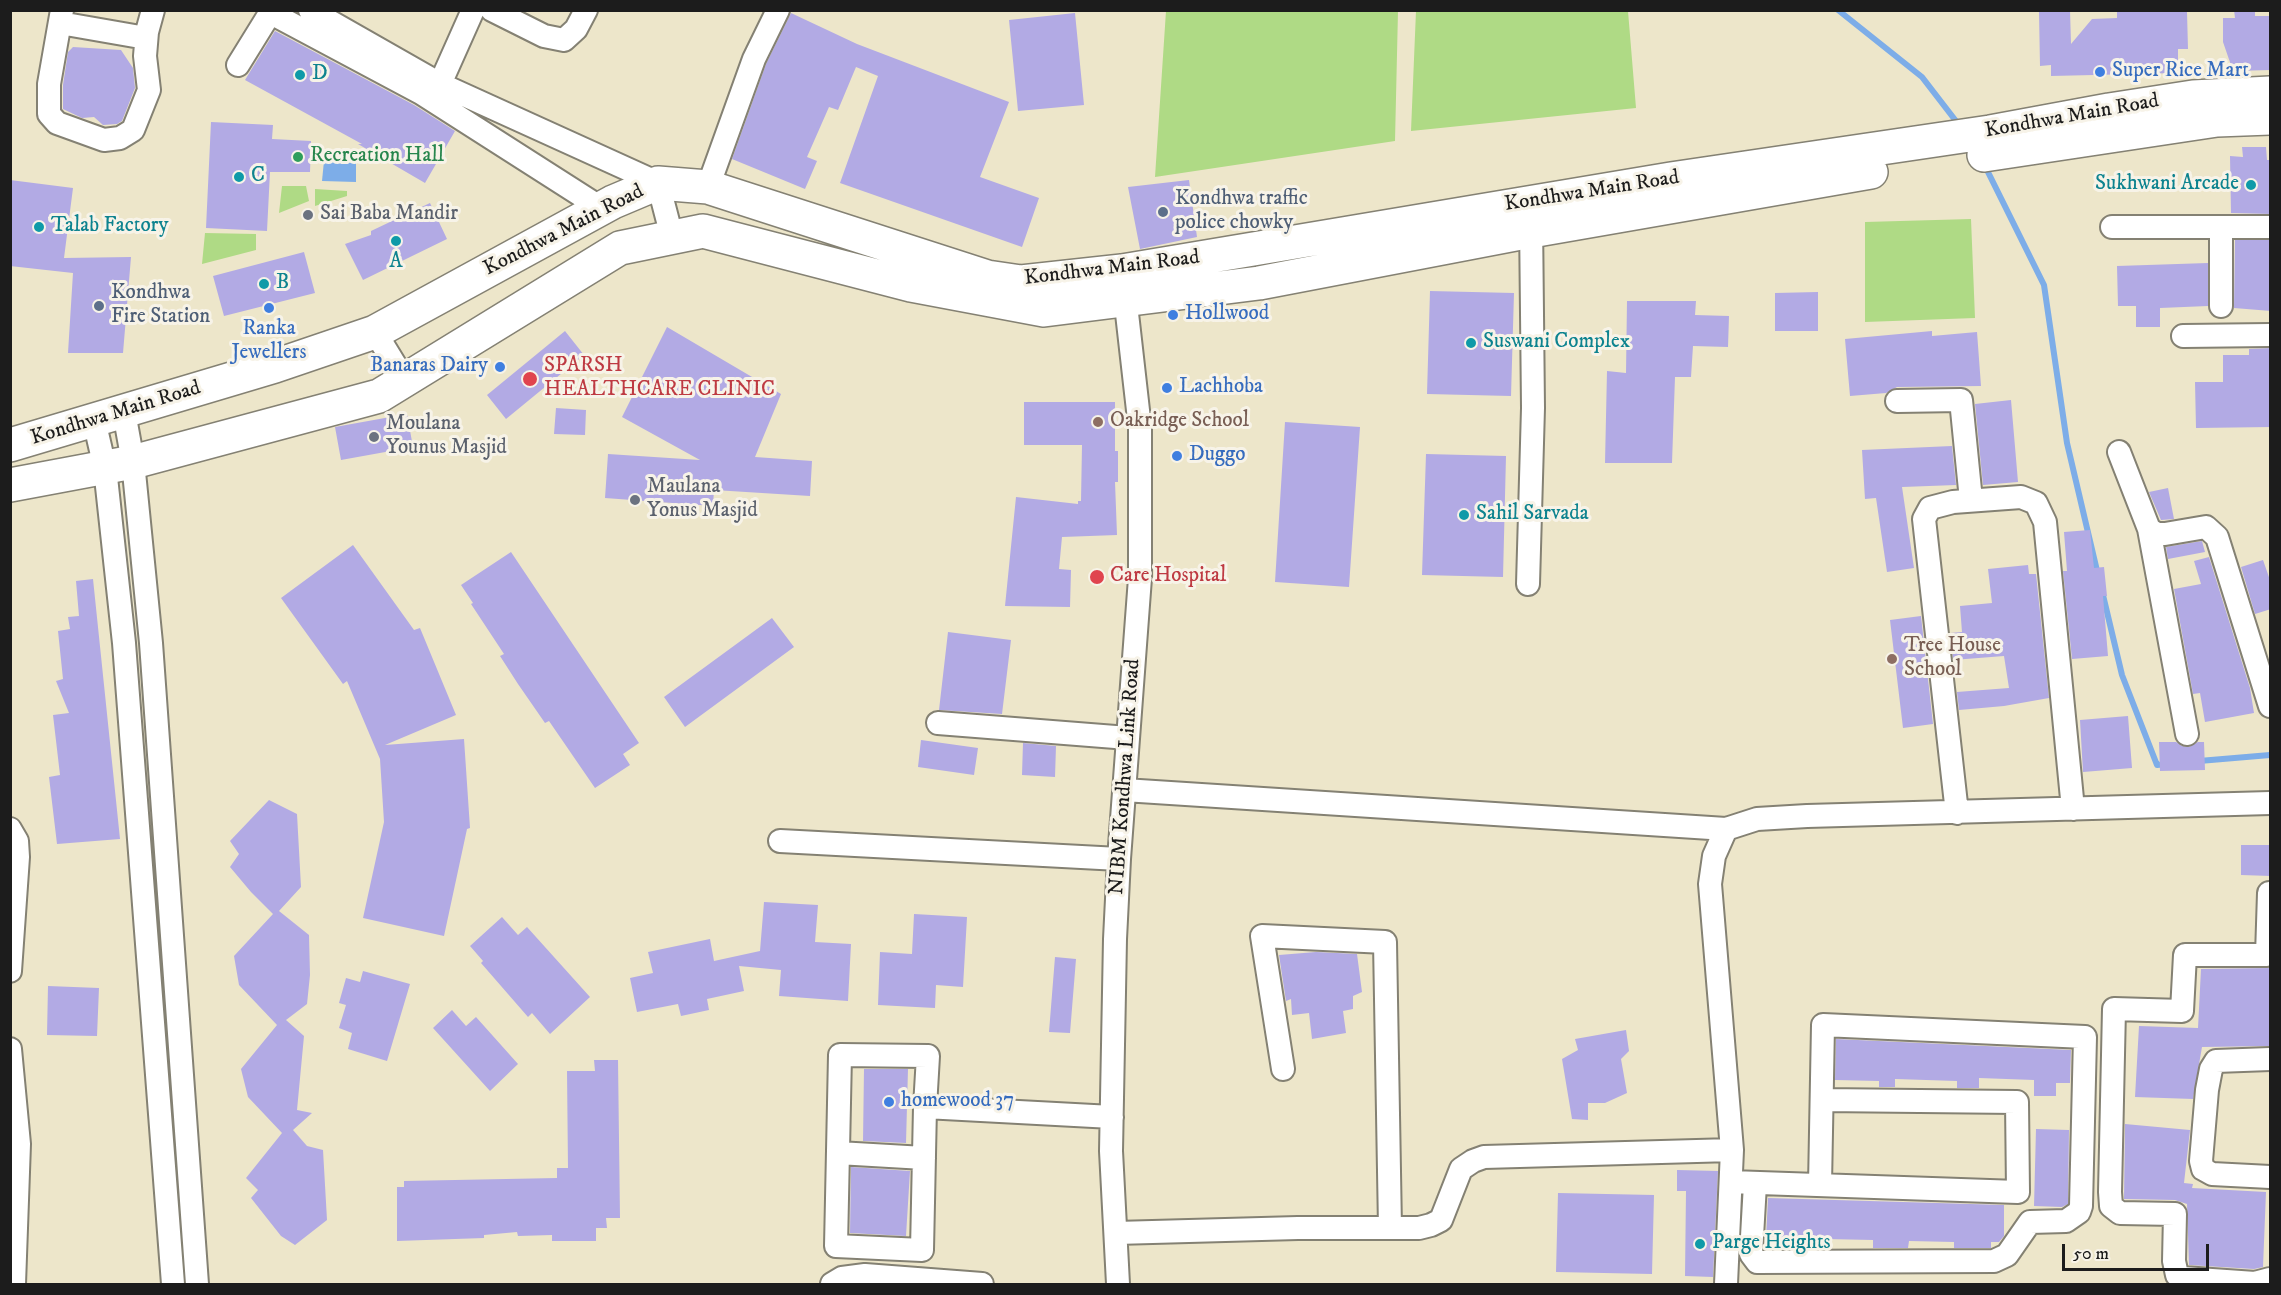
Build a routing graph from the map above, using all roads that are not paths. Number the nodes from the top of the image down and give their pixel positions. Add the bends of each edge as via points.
1 (153, 10) edge
2 (310, 10) edge
3 (473, 10) edge
4 (492, 10) edge
5 (586, 10) edge
6 (778, 10) edge
7 (271, 12) edge
8 (61, 17) edge
9 (146, 38) junction
10 (238, 65) dead end
11 (440, 84) junction
12 (2271, 93) edge
13 (2271, 118) edge
14 (658, 183) junction
15 (708, 187) junction
16 (601, 208) junction
17 (1531, 217) junction
18 (2112, 227) dead end
19 (2221, 227) junction
20 (2271, 227) edge
21 (672, 237) junction
22 (1124, 285) junction
23 (2221, 306) dead end
24 (375, 332) junction
25 (2271, 334) edge
26 (2183, 336) dead end
27 (405, 381) junction
28 (1897, 401) dead end
29 (109, 416) junction
30 (10, 445) edge
31 (2119, 452) dead end
32 (119, 465) junction
33 (10, 485) edge
34 (1971, 500) junction
35 (2149, 529) junction
36 (1528, 584) dead end
37 (2271, 706) edge
38 (938, 723) dead end
39 (2187, 734) dead end
40 (1128, 738) junction
41 (1124, 790) junction
42 (2271, 804) edge
43 (2073, 809) junction
44 (1957, 813) junction
45 (10, 829) edge
46 (1726, 829) junction
47 (780, 840) dead end
48 (1119, 860) junction
49 (2271, 893) edge
50 (10, 971) edge
51 (10, 1048) edge
52 (2271, 1059) edge
53 (1283, 1069) dead end
54 (1822, 1100) junction
55 (13, 1104) edge
56 (925, 1107) junction
57 (1112, 1118) junction
58 (1732, 1150) junction
59 (838, 1154) junction
60 (924, 1158) junction
61 (2271, 1178) edge
62 (1731, 1182) junction
63 (1755, 1184) junction
64 (1820, 1185) junction
65 (1390, 1228) junction
66 (1116, 1233) junction
67 (2271, 1279) edge
68 (14, 1284) edge
69 (173, 1284) edge
70 (197, 1284) edge
71 (832, 1284) edge
72 (982, 1284) edge
73 (1118, 1284) edge
74 (1726, 1284) edge

1 - 9 street
2 - 11 street
3 - 11 street
4 - 5 street via 544,36 564,40 576,29
6 - 15 street via 754,59
7 - 10 street
7 - 16 street via 421,93
8 - 9 street
8 - 9 street via 49,84 49,114 57,123 104,140 120,138 133,130 148,90
11 - 14 street
12 - 17 main road, Kondhwa Main Road via 2119,108 1990,132 1799,159
13 - 17 main road, Kondhwa Main Road via 2217,120 1832,178
14 - 15 main road, Kondhwa Main Road
14 - 16 main road, Kondhwa Main Road
14 - 21 street
15 - 22 main road, Kondhwa Main Road via 987,277 1021,282
16 - 24 main road, Kondhwa Main Road
17 - 22 main road, Kondhwa Main Road
17 - 36 street via 1533,408
18 - 19 street
19 - 20 street
19 - 23 street
21 - 22 main road, Kondhwa Main Road via 703,231 911,285 1044,310
21 - 27 main road, Kondhwa Main Road via 620,248
22 - 40 street, NIBM Kondhwa Link Road via 1140,428 1140,578
24 - 27 street
24 - 29 main road, Kondhwa Main Road
25 - 26 street
27 - 32 main road, Kondhwa Main Road via 379,396
28 - 34 street via 1961,400
29 - 30 main road, Kondhwa Main Road
29 - 32 street
29 - 32 street
31 - 35 street
32 - 33 main road, Kondhwa Main Road
32 - 69 street via 124,644
32 - 70 street via 151,643
34 - 43 street via 2021,497 2036,503 2045,522
34 - 44 street via 1930,508 1924,519
35 - 37 street via 2165,534 2206,527 2217,537
35 - 39 street
38 - 40 street
40 - 41 street, NIBM Kondhwa Link Road
41 - 46 street
41 - 48 street, NIBM Kondhwa Link Road
42 - 43 street
43 - 44 street
44 - 46 street via 1757,819
45 - 50 street via 17,841 18,857
46 - 58 street via 1713,856 1710,884
47 - 48 street
48 - 57 street, NIBM Kondhwa Link Road
49 - 67 street via 2266,955 2185,955 2182,1011 2114,1009 2110,1192 2111,1206 2120,1213 2175,1215 2177,1275 2255,1283
51 - 55 street
52 - 61 street via 2216,1061 2207,1090 2201,1161 2212,1174
53 - 65 street via 1262,936 1385,942
54 - 63 street via 1823,1025 2085,1037 2079,1212 2066,1221 2030,1222 2007,1256 1994,1261 1757,1262 1751,1254
54 - 64 street
54 - 64 street via 2017,1102 2018,1192
55 - 68 street via 20,1165
56 - 57 street
56 - 59 street via 928,1056 840,1055
56 - 60 street
57 - 66 street, NIBM Kondhwa Link Road
58 - 62 street
58 - 65 street via 1484,1157 1461,1169 1441,1220 1419,1228
59 - 60 street
59 - 60 street via 836,1246 922,1250
62 - 63 street
62 - 74 street
63 - 64 street
65 - 66 street
66 - 73 street, NIBM Kondhwa Link Road
71 - 72 street via 842,1278 865,1275

